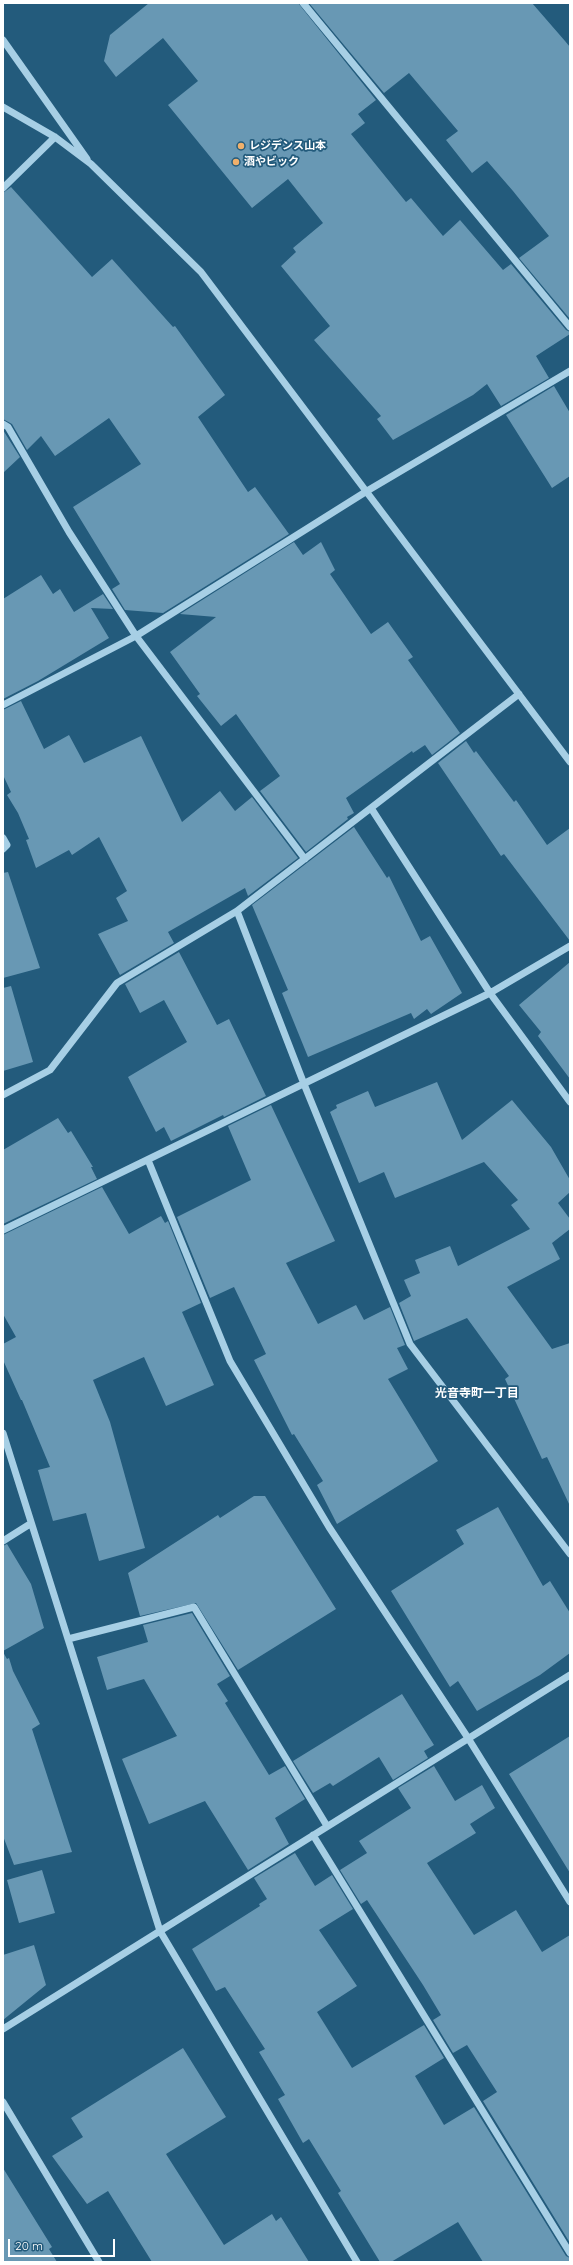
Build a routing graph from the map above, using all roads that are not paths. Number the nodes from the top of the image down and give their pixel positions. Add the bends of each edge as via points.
1 (303, 3) edge
2 (3, 40) edge
3 (3, 107) edge
4 (55, 137) junction
5 (91, 164) junction
6 (3, 188) edge
7 (570, 327) edge
8 (570, 371) edge
9 (3, 424) edge
10 (366, 491) junction
11 (136, 636) junction
12 (519, 694) junction
13 (3, 705) edge
14 (570, 762) edge
15 (371, 808) junction
16 (3, 838) edge
17 (3, 849) edge
18 (305, 860) junction
19 (237, 911) junction
20 (570, 946) edge
21 (490, 994) junction
22 (304, 1084) junction
23 (3, 1095) edge
24 (570, 1102) edge
25 (148, 1160) junction
26 (3, 1230) edge
27 (3, 1433) edge
28 (30, 1524) junction
29 (3, 1541) edge
30 (570, 1554) edge
31 (68, 1639) junction
32 (570, 1675) edge
33 (468, 1738) junction
34 (327, 1826) junction
35 (313, 1835) junction
36 (570, 1902) edge
37 (160, 1931) junction
38 (3, 2029) edge
39 (3, 2102) edge
40 (570, 2253) edge
41 (99, 2262) edge
42 (357, 2262) edge

1 - 7 street
2 - 5 street
3 - 4 street
4 - 5 street
4 - 6 street
5 - 10 street via 201,272
8 - 10 street
9 - 11 street via 8,428 69,532
10 - 11 street
10 - 12 street
11 - 13 street
11 - 18 street
12 - 14 street
12 - 15 street
15 - 18 street
15 - 21 street
16 - 17 street via 7,846
18 - 19 street
19 - 22 street
19 - 23 street via 117,983 50,1070
20 - 21 street
21 - 22 street
21 - 24 street
22 - 25 street
22 - 30 street via 410,1344
25 - 26 street
25 - 33 street via 230,1360 329,1528
27 - 28 street
28 - 29 street
28 - 31 street
31 - 34 street via 194,1607
31 - 37 street
32 - 33 street
33 - 34 street
33 - 36 street
34 - 35 street
35 - 37 street
35 - 40 street
37 - 38 street
37 - 42 street
39 - 41 street

